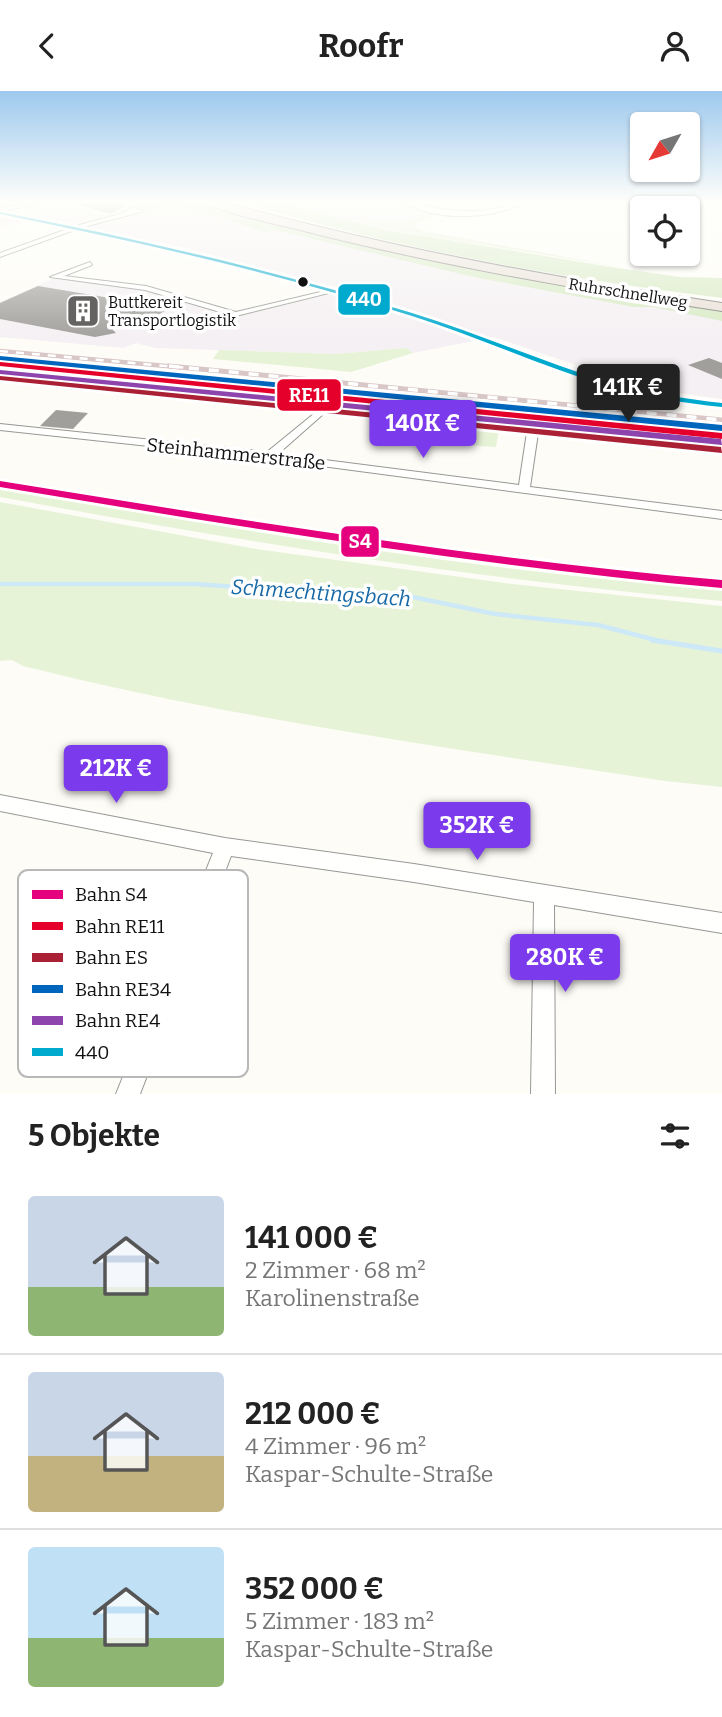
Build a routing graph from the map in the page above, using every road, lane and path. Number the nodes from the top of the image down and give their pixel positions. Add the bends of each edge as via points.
1 (20, 248) edge
2 (172, 248) edge
3 (392, 248) edge
4 (412, 248) edge
5 (0, 255) edge
6 (90, 264) dead end
7 (54, 277) junction
8 (45, 280) dead end
9 (333, 291) junction
10 (722, 304) edge
11 (235, 314) junction
12 (212, 320) dead end
13 (722, 405) edge
14 (0, 427) edge
15 (533, 429) junction
16 (722, 446) edge
17 (269, 456) junction
18 (524, 490) junction
19 (722, 515) edge
20 (0, 803) edge
21 (225, 847) junction
22 (216, 870) edge
23 (544, 893) junction
24 (722, 923) edge
25 (135, 1077) edge
26 (128, 1094) edge
27 (543, 1094) edge

1 - 5 street
2 - 9 street
3 - 10 highway, Ruhrschnellweg
4 - 10 highway, Ruhrschnellweg
6 - 7 street
7 - 8 street
7 - 11 street via 146,288
9 - 11 street
9 - 13 street via 454,328 612,385
11 - 12 street
14 - 17 street, Steinhammerstraße
15 - 16 street
15 - 17 street via 327,407
15 - 18 street
17 - 18 street, Steinhammerstraße
18 - 19 street, Steinhammerstraße
20 - 21 street
21 - 22 street
21 - 23 street
23 - 24 street
23 - 27 street
25 - 26 street

